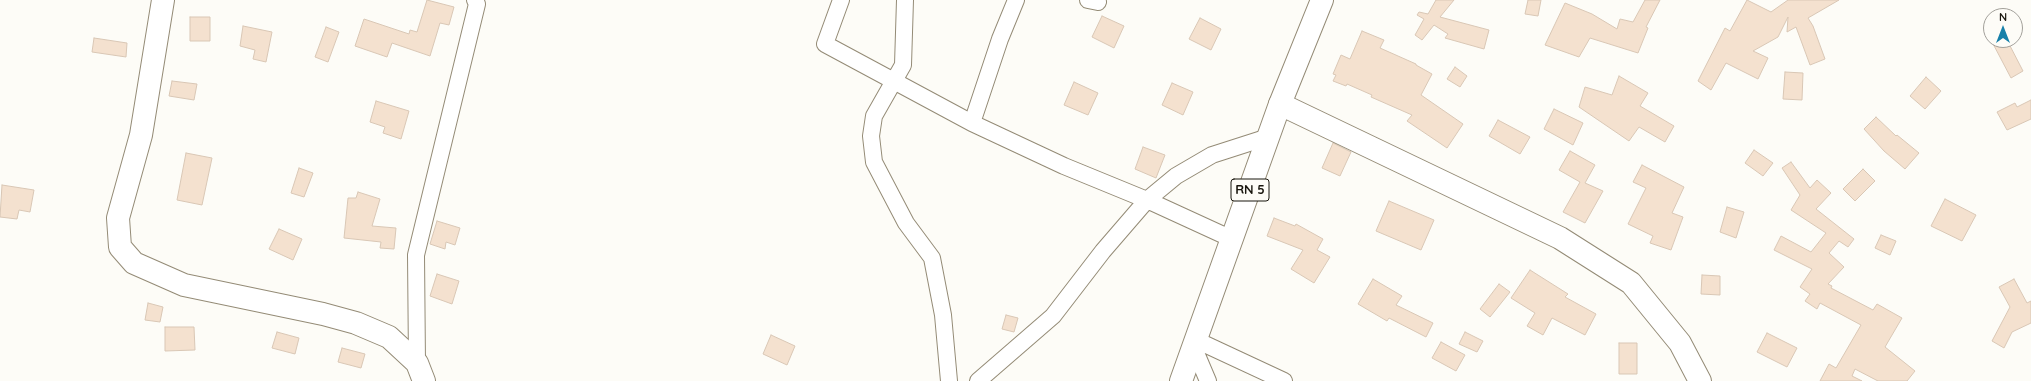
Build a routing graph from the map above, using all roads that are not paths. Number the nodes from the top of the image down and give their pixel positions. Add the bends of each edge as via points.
1 (163, 0) edge
2 (475, 0) edge
3 (841, 0) edge
4 (905, 0) edge
5 (1016, 0) edge
6 (1322, 0) edge
7 (894, 81) junction
8 (1280, 104) junction
9 (972, 123) junction
10 (1268, 137) junction
11 (1147, 200) junction
12 (1232, 239) junction
13 (1195, 344) junction
14 (421, 372) edge
15 (949, 381) edge
16 (978, 381) edge
17 (1181, 381) edge
18 (1208, 381) edge
19 (1284, 381) edge
20 (1700, 381) edge

1 - 14 street via 141,135 118,218 120,247 134,263 184,285 356,323 389,337
2 - 14 street via 477,4 416,255
3 - 7 street via 826,44
4 - 7 street via 903,65
5 - 9 street
6 - 8 street, RN 5
7 - 9 street
7 - 15 street via 874,116 871,136 874,162 906,223 932,258 943,315
8 - 10 street, RN 5
8 - 20 street via 1560,238 1631,282 1680,343
9 - 11 street via 1064,166
10 - 11 street via 1212,155 1176,176
10 - 12 street, RN 5
11 - 12 street
11 - 16 street via 1053,316
12 - 13 street, RN 5
13 - 17 street, RN 5
13 - 18 street
13 - 19 street

